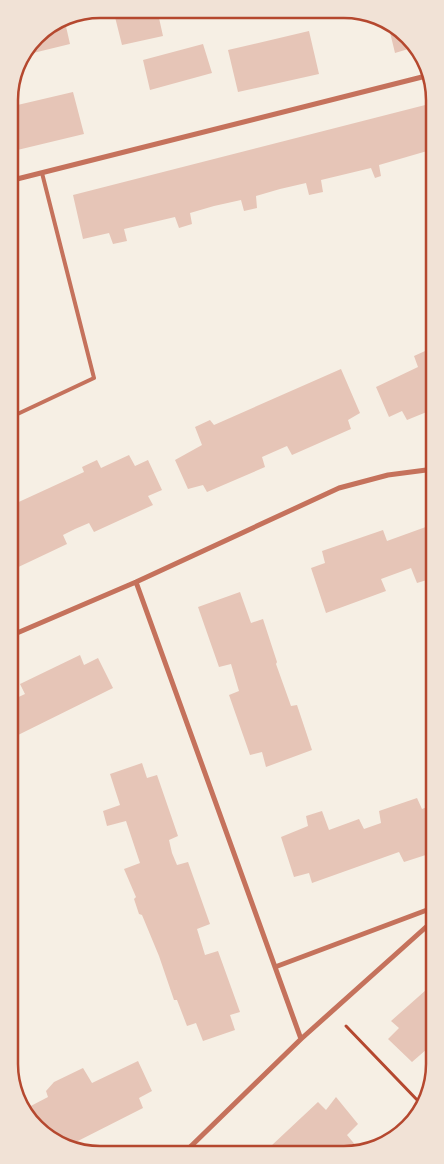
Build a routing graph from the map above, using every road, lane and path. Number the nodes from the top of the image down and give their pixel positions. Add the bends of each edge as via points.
1 (423, 77) edge
2 (42, 173) junction
3 (18, 179) edge
4 (18, 414) edge
5 (426, 470) edge
6 (136, 582) junction
7 (18, 633) edge
8 (426, 910) edge
9 (426, 927) edge
10 (275, 967) junction
11 (331, 1011) junction
12 (301, 1039) junction
13 (418, 1101) edge
14 (192, 1146) edge

1 - 2 street
2 - 3 street
2 - 4 lane via 94,378
5 - 6 street via 388,475 338,488
6 - 7 street
6 - 10 street
8 - 10 street
9 - 11 street
10 - 12 street
11 - 12 street
11 - 13 path
12 - 14 street

